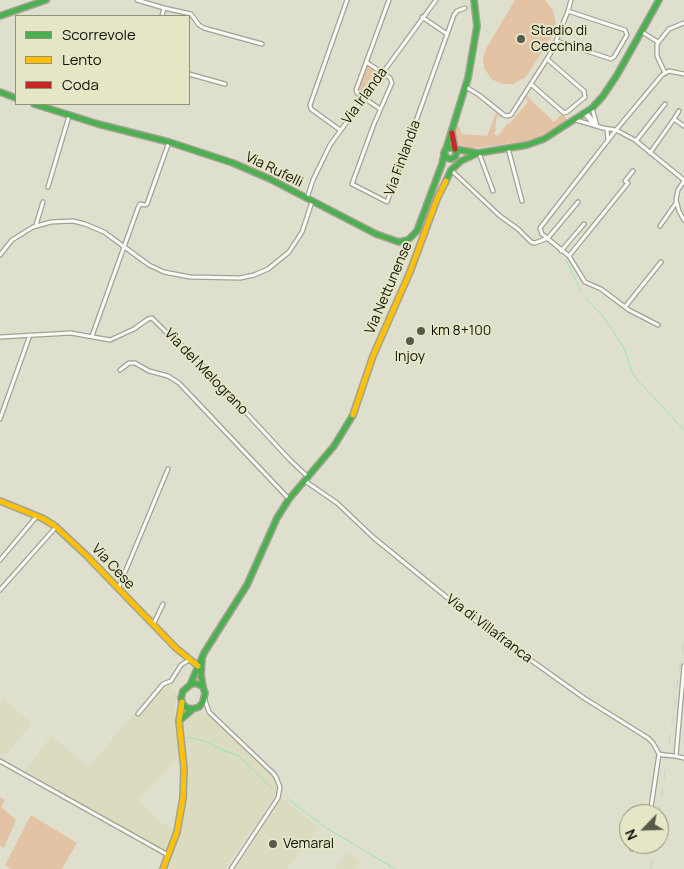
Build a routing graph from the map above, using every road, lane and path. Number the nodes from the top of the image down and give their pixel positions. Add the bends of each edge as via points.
1 (46, 0) edge
2 (137, 0) edge
3 (347, 0) edge
4 (389, 0) edge
5 (436, 0) edge
6 (474, 0) edge
7 (570, 0) edge
8 (659, 0) edge
9 (164, 8) junction
10 (465, 8) dead end
11 (568, 11) junction
12 (162, 15) edge
13 (0, 16) edge
14 (422, 17) junction
15 (684, 23) edge
16 (642, 31) junction
17 (447, 34) junction
18 (556, 41) junction
19 (658, 42) junction
20 (262, 44) dead end
21 (547, 59) junction
22 (366, 62) junction
23 (382, 73) junction
24 (665, 73) junction
25 (190, 74) edge
26 (684, 74) edge
27 (224, 84) dead end
28 (532, 85) junction
29 (466, 87) junction
30 (0, 92) edge
31 (364, 97) junction
32 (15, 98) edge
33 (664, 104) dead end
34 (37, 105) edge
35 (592, 108) junction
36 (380, 110) junction
37 (679, 111) dead end
38 (585, 113) junction
39 (69, 116) junction
40 (674, 119) junction
41 (576, 120) junction
42 (597, 126) junction
43 (684, 126) edge
44 (607, 129) junction
45 (340, 130) junction
46 (452, 130) junction
47 (616, 130) junction
48 (608, 141) junction
49 (636, 141) junction
50 (169, 142) junction
51 (508, 148) junction
52 (455, 150) junction
53 (445, 151) junction
54 (478, 153) junction
55 (650, 153) junction
56 (450, 159) junction
57 (460, 161) junction
58 (442, 164) junction
59 (451, 170) junction
60 (633, 171) dead end
61 (684, 181) edge
62 (48, 187) dead end
63 (494, 191) dead end
64 (309, 200) junction
65 (43, 202) dead end
66 (522, 202) dead end
67 (578, 202) dead end
68 (676, 203) junction
69 (684, 220) edge
70 (584, 224) dead end
71 (36, 226) junction
72 (660, 226) dead end
73 (548, 238) junction
74 (124, 245) junction
75 (562, 251) junction
76 (0, 254) edge
77 (568, 256) junction
78 (661, 262) dead end
79 (625, 307) junction
80 (658, 325) dead end
81 (30, 335) junction
82 (92, 336) junction
83 (0, 337) edge
84 (120, 370) dead end
85 (0, 419) edge
86 (168, 469) dead end
87 (306, 479) junction
88 (289, 498) junction
89 (0, 501) edge
90 (38, 516) junction
91 (57, 527) junction
92 (0, 560) edge
93 (118, 589) junction
94 (0, 590) edge
95 (163, 604) dead end
96 (153, 625) junction
97 (202, 656) junction
98 (189, 660) junction
99 (198, 666) junction
100 (684, 666) edge
101 (190, 685) junction
102 (203, 687) junction
103 (204, 699) junction
104 (182, 702) junction
105 (195, 708) junction
106 (209, 712) junction
107 (138, 714) dead end
108 (179, 721) junction
109 (659, 754) junction
110 (675, 756) junction
111 (684, 758) edge
112 (0, 761) edge
113 (652, 804) edge
114 (168, 855) junction
115 (162, 869) edge
116 (231, 869) edge

1 - 13 main road
2 - 9 street
3 - 45 street via 310,105 312,110
4 - 22 street
5 - 14 street, Via Irlanda
6 - 29 main road, Via Rufelli via 477,28
7 - 11 street
8 - 16 main road, Via Nettunense
9 - 12 street
9 - 20 street via 191,14 204,28
10 - 17 street, Via Finlandia via 455,12
11 - 18 street
11 - 18 street via 625,30 627,35 610,59
14 - 17 street
14 - 23 street, Via Irlanda
15 - 19 street via 669,29
16 - 19 street
16 - 35 main road, Via Nettunense via 617,75
17 - 36 street, Via Finlandia via 387,202 352,184
18 - 21 street
19 - 24 street via 657,56
21 - 28 street
21 - 28 street via 584,91 586,97 564,113
22 - 23 street
22 - 31 street via 356,90
23 - 31 street, Via Irlanda
23 - 36 street, Via Finlandia via 392,83
24 - 26 street
24 - 47 street
25 - 27 street
28 - 29 street via 508,116
29 - 46 main road, Via Rufelli
30 - 32 main road
31 - 36 street
31 - 45 street, Via Irlanda
33 - 49 street
34 - 39 main road, Via Rufelli
35 - 38 main road, Via Nettunense
35 - 42 street
37 - 40 street
38 - 41 main road, Via Nettunense
38 - 42 street
39 - 50 main road, Via Rufelli
39 - 62 street
40 - 43 street
40 - 55 street
41 - 42 street
41 - 51 main road, Via Nettunense via 542,140
42 - 44 street
44 - 47 street
44 - 48 street
45 - 64 street, Via Irlanda via 323,157
46 - 52 main road
46 - 53 main road, Via Rufelli
47 - 48 street
47 - 49 street
48 - 73 street via 542,223 540,230
49 - 55 street
50 - 64 main road, Via Rufelli via 252,170
50 - 74 street via 148,204 138,206
51 - 54 main road, Via Nettunense
51 - 66 street
52 - 53 main road via 449,147
52 - 54 main road
52 - 56 main road via 456,156
52 - 57 main road
53 - 56 main road
53 - 58 main road, Via Rufelli
54 - 57 main road, Via Nettunense
54 - 63 street
55 - 61 street
56 - 57 main road
56 - 58 main road
56 - 59 main road
57 - 59 main road, Via Nettunense
58 - 64 main road, Via Rufelli via 417,231 406,241 389,240
59 - 73 street via 531,242
59 - 87 main road, Via Nettunense via 373,356 350,420 339,439
60 - 77 street via 625,181 628,183
61 - 68 street
64 - 74 street, Via Irlanda via 302,232 291,250 270,267 247,277 170,274 151,266
65 - 71 street
67 - 73 street
68 - 69 street
68 - 72 street
70 - 75 street
71 - 74 street, Via Irlanda via 59,221 79,222
71 - 76 street, Via Irlanda via 12,240
73 - 75 street
74 - 82 street
75 - 77 street
77 - 79 street via 585,282 601,289
78 - 79 street
79 - 80 street
81 - 82 street, Via del Melograno via 71,333
81 - 83 street, Via del Melograno
81 - 85 street
82 - 87 street, Via del Melograno via 112,340 153,318 187,349
84 - 88 street via 129,363 135,363 149,372 177,381
86 - 93 street
87 - 88 main road, Via Nettunense
87 - 109 street, Via di Villafranca via 476,620 584,698 649,739
88 - 97 main road, Via Nettunense via 247,585
89 - 90 main road, Via Cese
90 - 91 main road, Via Cese
90 - 92 street
91 - 93 main road, Via Cese
91 - 94 street
93 - 96 main road, Via Cese
95 - 96 street
96 - 98 main road, Via Cese
97 - 99 main road, Via Nettunense
97 - 102 main road via 200,675
98 - 99 main road, Via Cese
98 - 107 street
99 - 101 main road, Via Nettunense
100 - 110 street
101 - 102 main road
101 - 104 main road, Via Nettunense via 183,690
102 - 103 main road
103 - 105 main road
103 - 106 street
104 - 105 main road via 186,707
104 - 108 main road, Via Nettunense
105 - 106 street
105 - 108 main road
106 - 116 street via 276,777 280,787 278,798
108 - 114 main road, Via Nettunense via 184,794 177,832
109 - 110 street, bridge
109 - 113 street
110 - 111 street
112 - 114 street
114 - 115 main road, Via Nettunense

